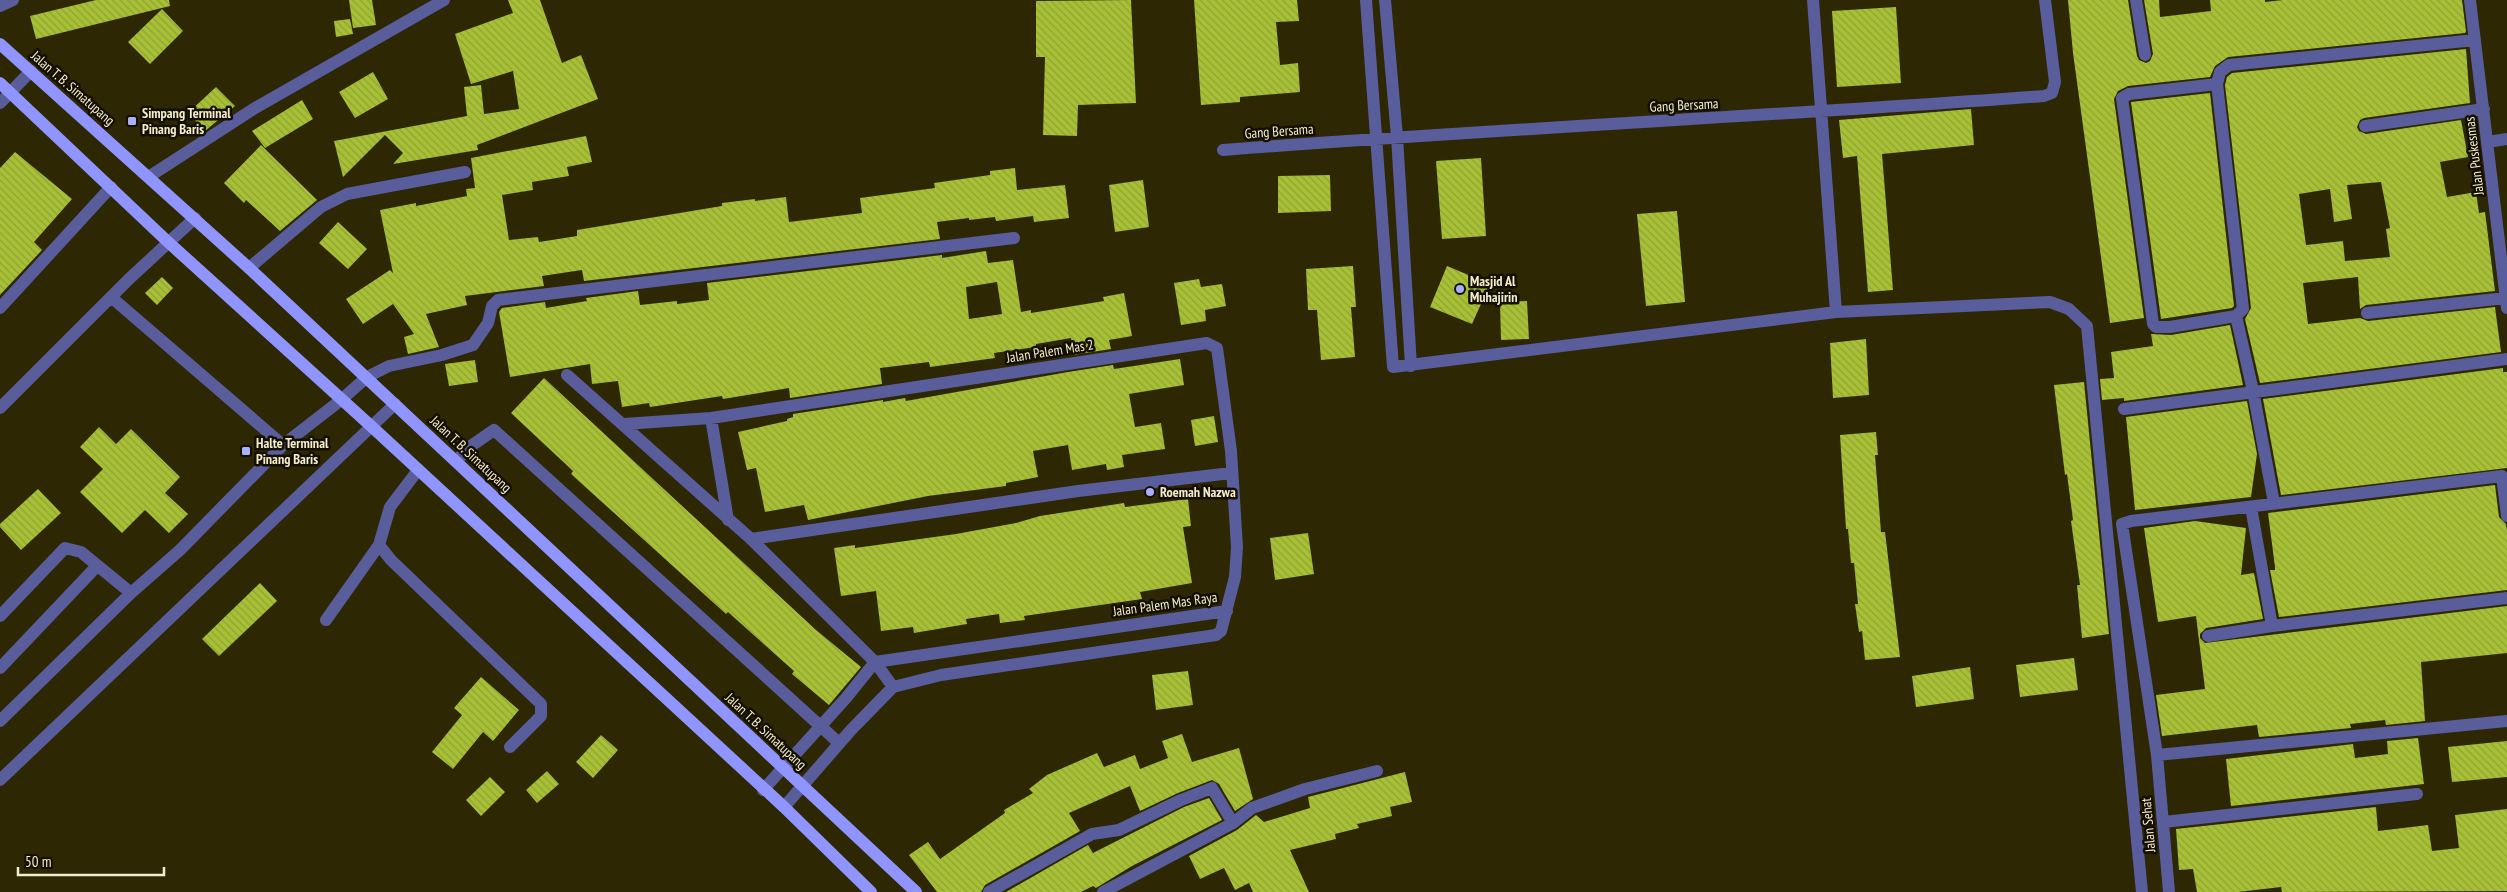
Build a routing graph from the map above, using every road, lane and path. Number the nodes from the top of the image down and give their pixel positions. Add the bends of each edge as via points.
1 (13, 0) edge
2 (444, 0) edge
3 (1366, 0) edge
4 (1385, 0) edge
5 (1813, 0) edge
6 (2045, 0) edge
7 (2136, 0) edge
8 (2470, 0) edge
9 (0, 6) edge
10 (1386, 20) junction
11 (1368, 23) junction
12 (2475, 40) junction
13 (0, 44) edge
14 (2145, 55) dead end
15 (31, 71) junction
16 (0, 83) edge
17 (2217, 84) junction
18 (11, 92) junction
19 (0, 103) edge
20 (2484, 110) junction
21 (1822, 112) junction
22 (2365, 126) dead end
23 (1397, 137) junction
24 (1376, 139) junction
25 (2507, 139) edge
26 (2488, 142) junction
27 (1223, 150) dead end
28 (465, 172) dead end
29 (150, 176) junction
30 (111, 187) junction
31 (195, 218) junction
32 (1014, 238) dead end
33 (167, 241) junction
34 (2505, 265) edge
35 (1404, 267) junction
36 (250, 268) junction
37 (1386, 268) junction
38 (112, 297) junction
39 (2506, 303) edge
40 (0, 308) edge
41 (1836, 312) junction
42 (2367, 312) dead end
43 (2236, 316) junction
44 (2507, 359) edge
45 (1412, 366) junction
46 (566, 375) dead end
47 (366, 377) junction
48 (2253, 391) junction
49 (341, 400) junction
50 (395, 404) junction
51 (0, 408) edge
52 (2124, 409) dead end
53 (710, 418) junction
54 (624, 424) junction
55 (371, 426) junction
56 (283, 445) junction
57 (457, 460) junction
58 (418, 470) junction
59 (1231, 473) junction
60 (2504, 475) edge
61 (2274, 503) junction
62 (2251, 507) junction
63 (2507, 516) edge
64 (728, 520) junction
65 (751, 539) junction
66 (379, 545) junction
67 (96, 567) junction
68 (131, 593) junction
69 (2507, 598) edge
70 (1227, 611) junction
71 (0, 616) edge
72 (326, 620) dead end
73 (2272, 626) junction
74 (2208, 636) dead end
75 (874, 662) junction
76 (0, 668) edge
77 (893, 687) junction
78 (0, 721) edge
79 (2507, 721) edge
80 (819, 725) junction
81 (839, 743) junction
82 (510, 747) dead end
83 (2157, 755) junction
84 (784, 768) junction
85 (1377, 770) dead end
86 (0, 780) edge
87 (804, 787) junction
88 (763, 790) junction
89 (2417, 794) dead end
90 (784, 807) junction
91 (2164, 822) junction
92 (1233, 823) junction
93 (871, 892) edge
94 (916, 892) edge
95 (989, 892) edge
96 (1103, 892) edge
97 (2142, 892) edge
98 (2169, 892) edge

1 - 9 street
2 - 29 street via 255,108
3 - 11 street
4 - 10 street
5 - 21 street
6 - 21 street, Gang Bersama via 2055,82 2052,93
7 - 14 street
8 - 12 street, Jalan Puskesmas
10 - 11 street
10 - 23 street
11 - 24 street
12 - 17 street via 2229,65 2220,72
12 - 20 street, Jalan Puskesmas
13 - 15 main road, Jalan T. B. Simatupang
15 - 18 street
15 - 29 main road, Jalan T. B. Simatupang
16 - 18 main road
17 - 43 street via 2243,303 2243,309
17 - 43 street via 2128,94 2123,96 2121,104 2153,324 2170,327
18 - 19 street
18 - 30 main road
20 - 22 street
20 - 26 street, Jalan Puskesmas
21 - 23 street, Gang Bersama
21 - 41 street
23 - 24 street, Gang Bersama
23 - 35 street
24 - 27 street, Gang Bersama
24 - 37 street
25 - 26 street
26 - 34 street, Jalan Puskesmas
28 - 36 street via 347,194 321,208
29 - 31 main road, Jalan T. B. Simatupang
30 - 33 main road
30 - 40 street
31 - 33 street
31 - 36 main road, Jalan T. B. Simatupang
32 - 47 street via 498,300 473,345 389,366
33 - 38 street
33 - 49 main road
34 - 39 street, Jalan Puskesmas
35 - 37 street
35 - 45 street
36 - 47 main road, Jalan T. B. Simatupang
37 - 45 street via 1393,367
38 - 51 street
38 - 56 street
39 - 42 street
41 - 45 street
41 - 97 street via 2050,302 2070,308 2087,326
43 - 48 street
44 - 48 street
46 - 54 street
47 - 49 street
47 - 50 main road, Jalan T. B. Simatupang
48 - 52 street
48 - 61 street
49 - 55 main road
49 - 56 street
50 - 55 street
50 - 57 main road, Jalan T. B. Simatupang
53 - 54 street, Jalan Palem Mas 2
53 - 59 street, Jalan Palem Mas 2 via 1207,343 1217,348
53 - 64 street
54 - 64 street
55 - 58 main road
55 - 86 street
56 - 68 street via 180,550
57 - 80 street via 494,430
57 - 84 main road, Jalan T. B. Simatupang
58 - 66 street via 390,507
58 - 88 main road
59 - 65 street via 1078,491
59 - 70 street, Jalan Palem Mas 2 via 1237,547 1235,577
60 - 61 street
60 - 63 street
61 - 62 street
62 - 73 street
62 - 83 street, Jalan Sehat via 2122,524
64 - 65 street
65 - 75 street
66 - 72 street
66 - 82 street via 540,704 541,716
67 - 68 street
67 - 71 street via 81,552 65,548
67 - 76 street
68 - 78 street
69 - 73 street
70 - 75 street, Jalan Palem Mas Raya
70 - 77 street, Jalan Palem Mas Raya via 1221,631 1216,635 940,675
73 - 74 street
75 - 77 street
75 - 80 street via 846,698
77 - 81 street
79 - 83 street
80 - 81 street
80 - 84 street
81 - 87 street
83 - 91 street, Jalan Sehat
84 - 87 main road, Jalan T. B. Simatupang
84 - 88 street
85 - 92 street via 1252,808
87 - 90 street
87 - 94 main road, Jalan T. B. Simatupang
88 - 90 main road
89 - 91 street
90 - 93 main road
91 - 98 street, Jalan Sehat
92 - 95 street via 1212,788 1120,830 1092,834
92 - 96 street

